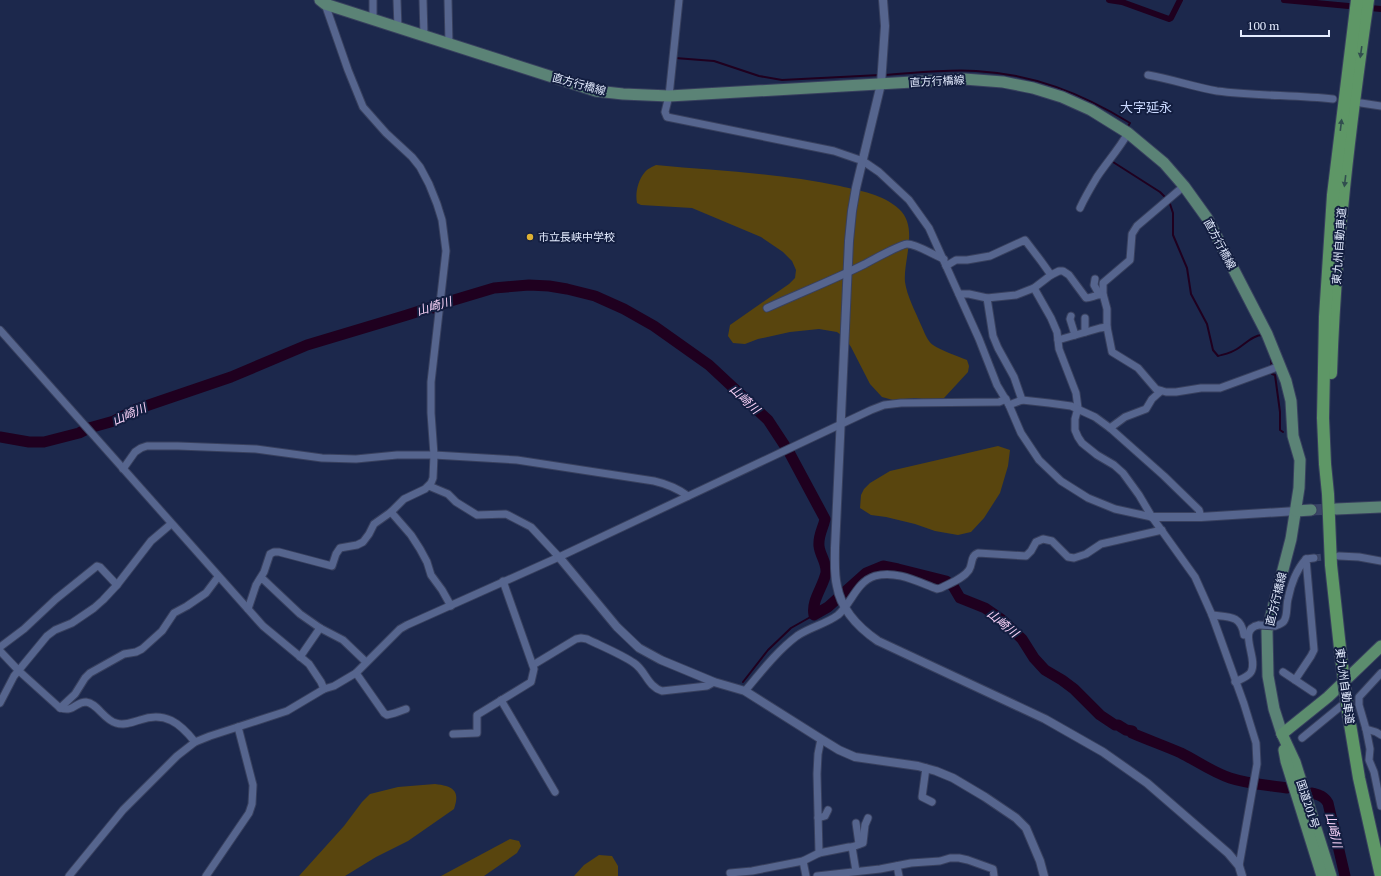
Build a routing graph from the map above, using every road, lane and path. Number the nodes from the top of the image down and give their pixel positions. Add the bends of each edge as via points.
1 (373, 0) edge
2 (397, 0) edge
3 (423, 0) edge
4 (448, 0) edge
5 (679, 0) edge
6 (884, 0) edge
7 (1357, 0) edge
8 (1368, 0) edge
9 (323, 2) edge
10 (373, 19) junction
11 (398, 28) junction
12 (424, 36) junction
13 (449, 44) junction
14 (1148, 76) dead end
15 (881, 84) junction
16 (669, 96) junction
17 (1333, 99) dead end
18 (1361, 103) dead end
19 (1381, 106) edge
20 (1128, 133) junction
21 (863, 161) junction
22 (1184, 186) junction
23 (1080, 208) dead end
24 (945, 262) junction
25 (847, 273) junction
26 (1051, 275) junction
27 (1095, 279) dead end
28 (1034, 288) junction
29 (959, 294) junction
30 (1101, 295) junction
31 (987, 298) junction
32 (767, 308) dead end
33 (1071, 316) dead end
34 (1085, 318) dead end
35 (1107, 327) junction
36 (0, 330) edge
37 (1085, 332) junction
38 (1075, 335) junction
39 (1058, 340) junction
40 (1280, 366) junction
41 (1161, 391) junction
42 (1022, 400) junction
43 (1008, 402) junction
44 (1078, 408) junction
45 (841, 424) junction
46 (1110, 428) junction
47 (434, 455) junction
48 (123, 469) junction
49 (429, 486) junction
50 (1328, 494) junction
51 (688, 496) junction
52 (1381, 507) edge
53 (1336, 509) tunnel mouth
54 (1311, 510) tunnel mouth
55 (1296, 511) junction
56 (391, 512) junction
57 (1152, 517) junction
58 (1201, 517) junction
59 (171, 524) junction
60 (1162, 530) junction
61 (1339, 556) tunnel mouth
62 (559, 558) junction
63 (1381, 561) edge
64 (218, 576) junction
65 (260, 579) junction
66 (503, 582) junction
67 (117, 586) junction
68 (451, 606) junction
69 (845, 607) junction
70 (248, 609) junction
71 (1212, 615) junction
72 (320, 628) junction
73 (1244, 635) dead end
74 (1381, 646) edge
75 (0, 647) edge
76 (0, 651) edge
77 (300, 657) junction
78 (366, 662) junction
79 (533, 665) junction
80 (19, 672) junction
81 (356, 672) junction
82 (1282, 672) dead end
83 (1381, 673) edge
84 (1295, 680) junction
85 (714, 682) junction
86 (1235, 682) junction
87 (324, 689) junction
88 (745, 691) junction
89 (1313, 692) dead end
90 (501, 700) junction
91 (0, 703) edge
92 (1358, 705) junction
93 (60, 708) junction
94 (406, 708) dead end
95 (238, 728) junction
96 (1366, 729) junction
97 (453, 734) dead end
98 (1282, 734) junction
99 (1381, 735) edge
100 (1302, 738) dead end
101 (820, 739) junction
102 (195, 742) junction
103 (926, 768) junction
104 (555, 792) dead end
105 (932, 802) dead end
106 (1381, 806) edge
107 (828, 810) dead end
108 (818, 818) junction
109 (868, 818) dead end
110 (856, 823) dead end
111 (860, 844) junction
112 (852, 847) junction
113 (819, 853) junction
114 (803, 861) junction
115 (897, 866) junction
116 (1239, 866) junction
117 (856, 871) junction
118 (730, 873) dead end
119 (69, 876) edge
120 (206, 876) edge
121 (806, 876) edge
122 (818, 876) edge
123 (899, 876) edge
124 (994, 876) edge
125 (1044, 876) edge
126 (1242, 876) edge
127 (1322, 876) edge
128 (1331, 876) edge
129 (1381, 876) edge

1 - 10 street
2 - 11 street
3 - 12 street
4 - 13 street
5 - 16 street
6 - 15 street
50 -> 7 highway, 東九州自動車道 via 1323,418 1326,285 1332,195
8 -> 50 highway, 東九州自動車道 via 1342,202 1332,365
9 - 10 main road, 直方行橋線
9 - 47 street via 364,107 382,130 420,167 442,220 445,261 431,382
10 - 11 main road, 直方行橋線
11 - 12 main road, 直方行橋線
12 - 13 main road, 直方行橋線
13 - 16 main road, 直方行橋線 via 596,91
14 - 17 street via 1171,79 1216,91
15 - 16 main road, 直方行橋線
15 - 20 main road, 直方行橋線 via 964,79 1033,88 1091,110
15 - 21 street
16 - 21 street via 665,112 667,116 813,146
18 - 19 street
20 - 22 main road, 直方行橋線 via 1164,163
20 - 23 street
21 - 24 street via 909,200 929,228
21 - 25 street via 852,211
22 - 30 street via 1134,230 1130,260 1105,281
22 - 40 main road, 直方行橋線 via 1207,218 1267,334
24 - 25 street via 918,247 906,244
24 - 26 street via 990,256 1025,240
24 - 29 street
25 - 32 street
25 - 45 street
26 - 28 street
26 - 30 street via 1064,270 1084,298
27 - 30 street via 1094,285
28 - 31 street via 1016,295
28 - 39 street via 1051,318
29 - 31 street
29 - 43 street via 991,366 997,386
30 - 35 street via 1107,309
31 - 42 street via 993,336 1014,377
33 - 38 street
34 - 37 street
35 - 37 street
35 - 41 street via 1112,352 1142,371 1152,385
36 - 48 street
37 - 38 street
38 - 39 street
39 - 44 street via 1076,394
40 - 41 street via 1220,388
40 - 55 main road, 直方行橋線 via 1291,401 1293,436 1300,460
41 - 46 street via 1152,399 1146,410 1125,417
42 - 43 street
42 - 44 street
43 - 45 street via 892,404 871,410
43 - 57 street via 1021,434 1030,448 1061,481 1102,504
44 - 46 street
44 - 57 street via 1075,430 1082,443 1118,469 1139,495
45 - 51 street
45 - 69 street via 835,548 836,577 839,594
46 - 58 street via 1199,510
47 - 48 street via 322,458 228,447 147,446 135,452
47 - 49 street via 433,478
47 - 51 street via 517,460 654,481 667,484
48 - 59 street
49 - 56 street via 404,499
49 - 62 street via 448,494 477,515 506,514 526,523
50 - 129 highway, 東九州自動車道, bridge via 1331,565 1348,712 1359,778
51 - 62 street
52 - 53 main road
54 - 55 main road
55 - 58 street
55 - 98 main road, 直方行橋線 via 1267,631 1268,676
56 - 65 street via 374,524 363,542 338,550 332,566 274,552 270,554
56 - 68 street via 420,548 431,575
57 - 58 street
57 - 60 street
59 - 64 street
59 - 67 street via 151,541
60 - 69 street via 1101,544 1074,558 1068,556 1052,541 1043,539 1036,542 1026,556 978,554 973,558 965,574 937,589 900,576 874,576 863,583
60 - 71 street via 1195,577
61 - 63 street via 1358,556
62 - 66 street
62 - 85 street via 617,627 639,648
64 - 70 street
64 - 93 street via 206,593 174,613 162,631 142,649 124,654 90,673 75,694
65 - 70 street
65 - 72 street
66 - 68 street
66 - 79 street
67 - 75 street via 97,566
67 - 80 street via 94,608 72,623 51,632
68 - 78 street via 400,629
69 - 88 street via 837,616 797,636 775,656
69 - 116 street via 856,623 878,641 1045,719 1103,752 1147,783 1228,853
70 - 77 street via 263,626
71 - 73 street via 1236,618 1243,627
71 - 86 street
72 - 77 street
72 - 78 street via 342,640
74 - 98 highway via 1328,697
76 - 80 street
77 - 87 street via 309,664
78 - 81 street
79 - 85 street via 576,639 582,638 634,663 656,689 662,691 707,686
79 - 90 street via 531,682
80 - 91 street via 14,676
80 - 93 street
81 - 87 street via 334,686
81 - 94 street via 384,713 387,715
82 - 84 street
83 - 92 street via 1359,697
84 - 86 street, bridge via 1314,650 1310,558 1299,567 1295,576 1284,621 1275,626 1259,625 1249,632 1252,671
84 - 89 street
85 - 88 street
86 - 116 street via 1252,731 1256,752 1255,779
87 - 95 street via 288,711
88 - 101 street
90 - 97 street via 477,715 477,733
90 - 104 street
92 - 96 street
92 - 100 street via 1341,706
93 - 102 street via 67,710 82,703 90,703 108,720 122,724 153,716 164,717 185,730
95 - 102 street
95 - 120 street via 254,795 248,813
96 - 99 street
96 - 106 street via 1370,749 1369,760
98 - 127 highway, 国道201号 via 1286,761
98 - 128 highway, 国道201号 via 1295,762
101 - 103 street via 855,757
101 - 108 street via 817,761
102 - 119 street via 123,810
103 - 105 street via 922,797
103 - 125 street via 953,778 1016,818 1026,828
107 - 108 street via 825,816
108 - 113 street
109 - 111 street via 863,843
110 - 111 street
111 - 112 street
112 - 113 street
112 - 117 street
113 - 114 street
114 - 118 street
114 - 121 street
115 - 117 street
115 - 123 street
115 - 124 street via 959,858 993,869
116 - 126 street
117 - 122 street

